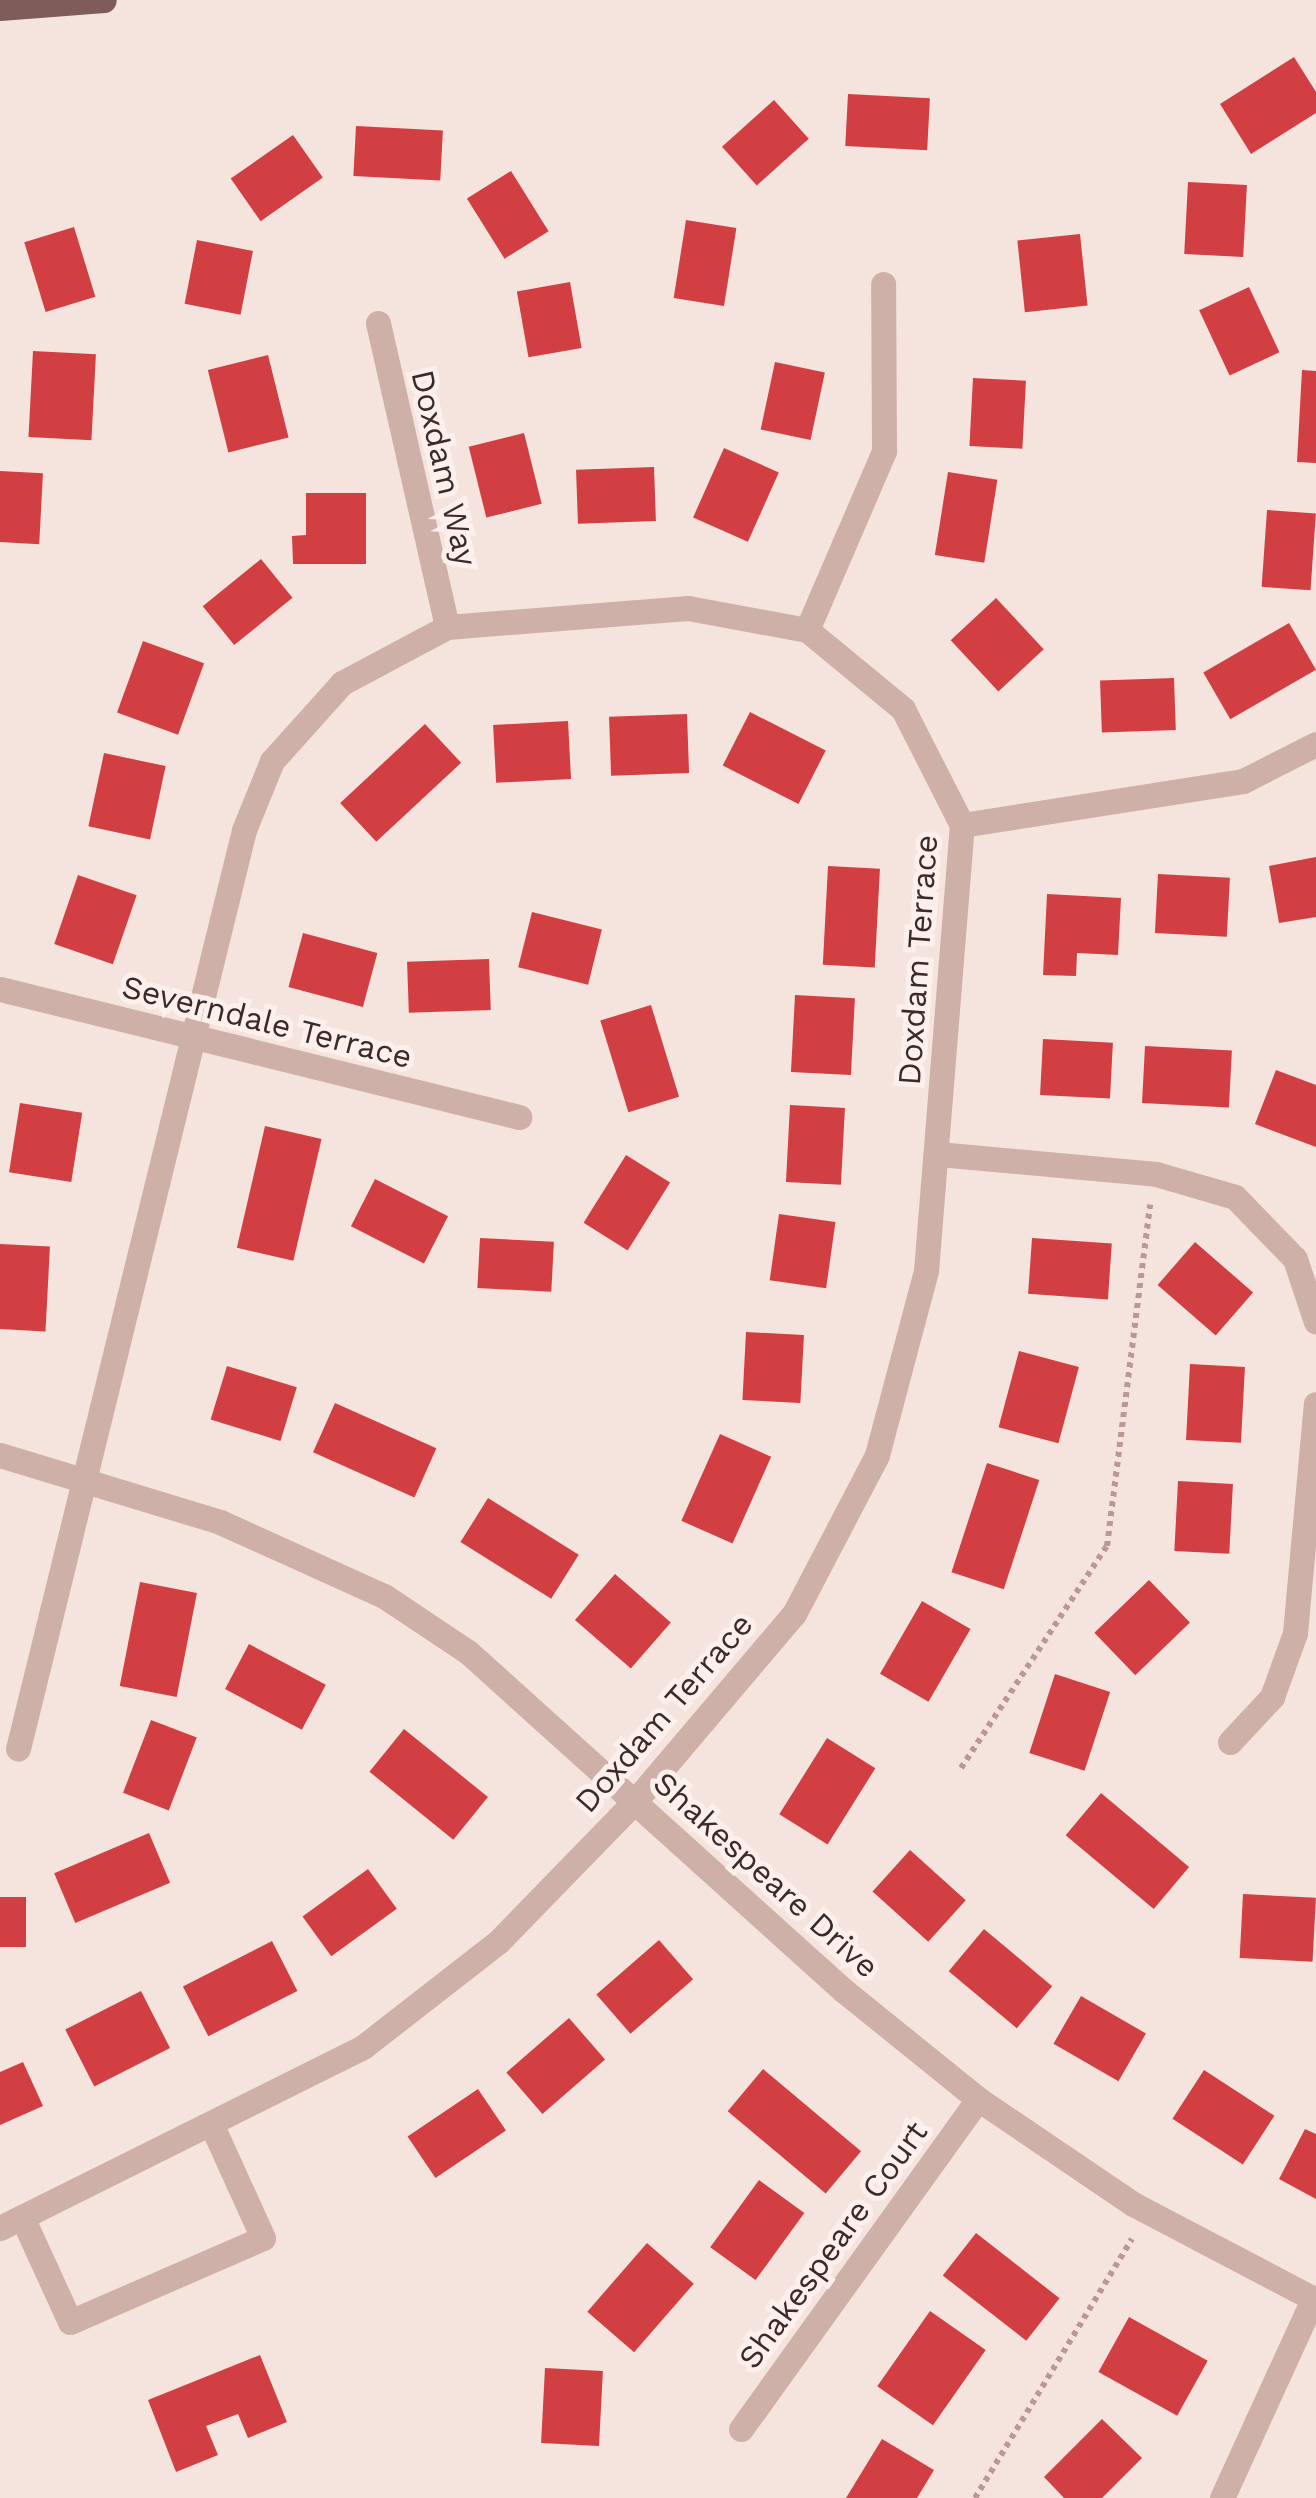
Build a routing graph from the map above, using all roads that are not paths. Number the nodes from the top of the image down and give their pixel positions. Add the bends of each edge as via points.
1 (104, 0) edge
2 (0, 8) edge
3 (883, 284) dead end
4 (378, 324) dead end
5 (448, 626) junction
6 (807, 630) junction
7 (1316, 744) edge
8 (962, 825) junction
9 (0, 990) edge
10 (193, 1038) junction
11 (520, 1117) dead end
12 (938, 1154) junction
13 (1316, 1322) edge
14 (1316, 1404) edge
15 (0, 1455) edge
16 (85, 1480) junction
17 (1230, 1742) dead end
18 (18, 1748) dead end
19 (636, 1800) junction
20 (978, 2099) junction
21 (213, 2128) junction
22 (11, 2222) edge
23 (1314, 2300) edge
24 (740, 2429) dead end
25 (1222, 2498) edge

1 - 2 main road
3 - 6 street via 884,451
4 - 5 street, Doxdam Way
5 - 6 street, Doxdam Terrace via 688,608
5 - 10 street, Doxdam Terrace via 342,683 272,761 244,830
6 - 8 street, Doxdam Terrace via 904,709
7 - 8 street via 1243,781
8 - 12 street, Doxdam Terrace
9 - 10 street, Severndale Terrace
10 - 11 street, Severndale Terrace
10 - 16 street, Doxdam Terrace
12 - 13 street via 1152,1174 1235,1198 1295,1259
12 - 19 street, Doxdam Terrace via 926,1270 877,1455 794,1614
14 - 17 street via 1295,1633 1272,1698
15 - 16 street, Shakespeare Drive
16 - 18 street, Doxdam Terrace
16 - 19 street, Shakespeare Drive via 220,1522 384,1596 468,1652
19 - 20 street, Shakespeare Drive
19 - 21 street, Doxdam Terrace via 498,1941 363,2047
20 - 23 street, Shakespeare Drive via 1147,2212
20 - 24 street, Shakespeare Court
21 - 22 street, Doxdam Terrace
21 - 22 street via 262,2238 70,2322
23 - 25 street

